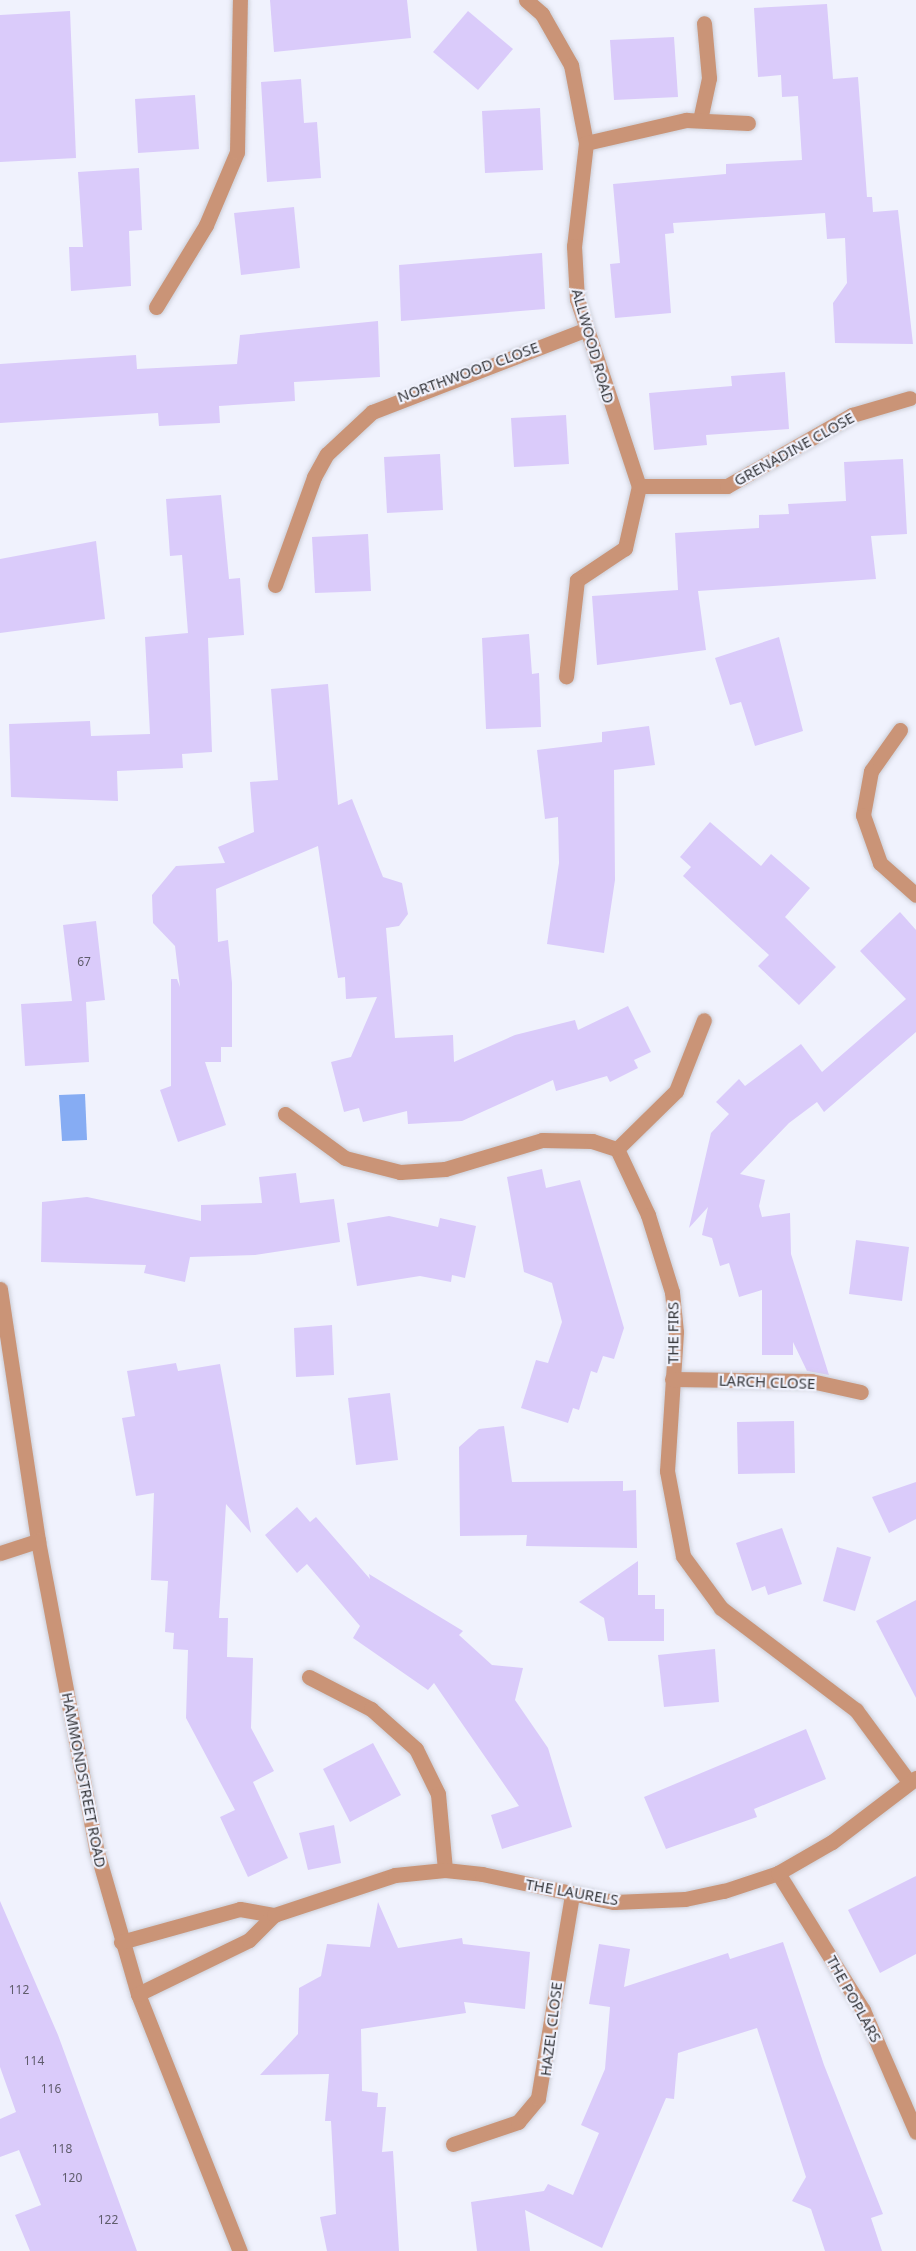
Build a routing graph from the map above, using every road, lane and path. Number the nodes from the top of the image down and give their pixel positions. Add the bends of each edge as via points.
1 (240, 0) edge
2 (526, 0) edge
3 (704, 23) dead end
4 (700, 120) junction
5 (748, 123) dead end
6 (586, 143) junction
7 (156, 307) dead end
8 (586, 329) junction
9 (910, 398) dead end
10 (639, 486) junction
11 (275, 585) dead end
12 (566, 676) dead end
13 (900, 730) dead end
14 (916, 895) edge
15 (704, 1020) dead end
16 (285, 1114) dead end
17 (617, 1149) junction
18 (0, 1289) edge
19 (672, 1379) junction
20 (861, 1392) dead end
21 (38, 1541) junction
22 (0, 1553) edge
23 (309, 1677) dead end
24 (913, 1780) edge
25 (445, 1870) junction
26 (778, 1873) junction
27 (572, 1895) junction
28 (274, 1915) junction
29 (121, 1942) junction
30 (138, 1994) junction
31 (916, 2132) edge
32 (453, 2144) dead end
33 (240, 2251) edge

1 - 7 street via 237,152 206,225
2 - 6 street, ALLWOOD ROAD via 542,14 571,65
3 - 4 street via 709,78
4 - 5 street
4 - 6 street
6 - 8 street, ALLWOOD ROAD via 574,255 577,299
8 - 10 street, ALLWOOD ROAD
8 - 11 street, NORTHWOOD CLOSE via 372,412 327,454 314,477
9 - 10 street, GRENADINE CLOSE via 852,415 727,486
10 - 12 street via 626,548 577,580
13 - 14 street via 871,771 863,814 880,863
15 - 17 street via 676,1091
16 - 17 street via 345,1158 400,1172 445,1169 542,1140 592,1141
17 - 19 street, THE FIRS via 648,1215 672,1292
18 - 21 street, HAMMONDSTREET ROAD
19 - 20 street, LARCH CLOSE via 811,1382
19 - 24 street, THE FIRS via 670,1504 693,1573 721,1608 856,1710
21 - 22 street
21 - 29 street, HAMMONDSTREET ROAD via 97,1851
23 - 25 street via 371,1709 416,1749 438,1794
24 - 26 street, THE LAURELS via 832,1842
25 - 27 street, THE LAURELS
25 - 28 street, THE LAURELS via 368,1882
26 - 27 street, THE LAURELS via 685,1899 614,1902
26 - 31 street, THE POPLARS via 863,2010
27 - 32 street, HAZEL CLOSE via 538,2098 518,2122
28 - 29 street, THE LAURELS via 240,1909
28 - 30 street, THE LAURELS via 249,1940
29 - 30 street, HAMMONDSTREET ROAD
30 - 33 street, HAMMONDSTREET ROAD

